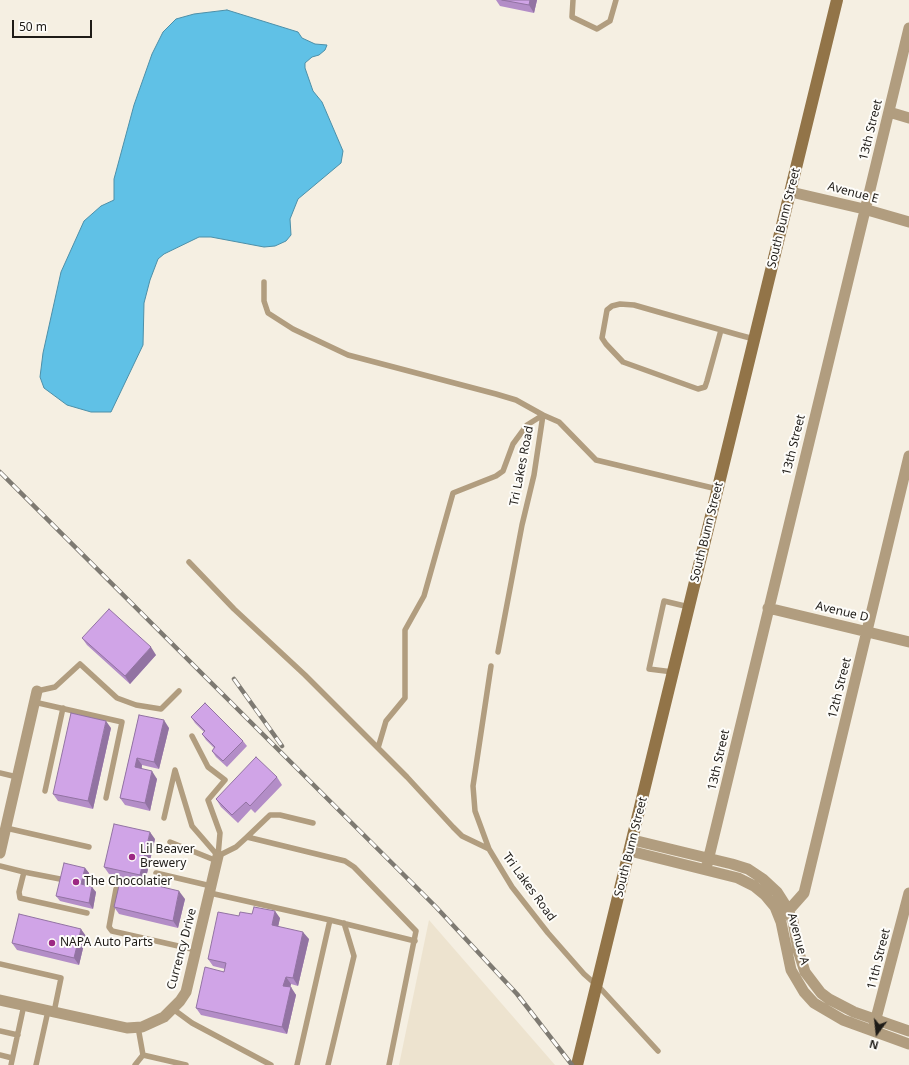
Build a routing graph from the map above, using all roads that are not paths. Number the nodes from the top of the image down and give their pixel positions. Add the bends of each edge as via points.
1 (573, 0) edge
2 (616, 0) edge
3 (837, 0) edge
4 (909, 28) edge
5 (889, 112) junction
6 (909, 118) edge
7 (791, 192) junction
8 (864, 208) junction
9 (909, 222) edge
10 (264, 282) dead end
11 (721, 330) junction
12 (754, 339) junction
13 (543, 415) junction
14 (909, 456) edge
15 (717, 489) junction
16 (189, 562) dead end
17 (689, 607) junction
18 (768, 608) junction
19 (867, 632) junction
20 (909, 642) edge
21 (498, 652) dead end
22 (491, 666) dead end
23 (673, 672) junction
24 (179, 691) dead end
25 (36, 696) junction
26 (63, 708) junction
27 (192, 736) dead end
28 (378, 748) junction
29 (0, 773) edge
30 (17, 777) junction
31 (45, 791) dead end
32 (106, 798) dead end
33 (164, 818) dead end
34 (313, 823) dead end
35 (6, 828) junction
36 (247, 838) junction
37 (170, 842) dead end
38 (631, 846) junction
39 (90, 847) dead end
40 (489, 849) junction
41 (0, 853) edge
42 (218, 859) junction
43 (707, 864) junction
44 (0, 866) edge
45 (24, 872) junction
46 (156, 873) dead end
47 (60, 879) edge
48 (116, 889) dead end
49 (210, 890) junction
50 (909, 892) edge
51 (87, 913) dead end
52 (784, 914) junction
53 (330, 920) junction
54 (344, 923) junction
55 (415, 940) junction
56 (196, 950) junction
57 (0, 964) edge
58 (597, 986) junction
59 (0, 1000) edge
60 (24, 1005) junction
61 (173, 1009) junction
62 (51, 1012) junction
63 (874, 1025) junction
64 (138, 1027) junction
65 (0, 1031) edge
66 (909, 1032) edge
67 (18, 1035) junction
68 (909, 1044) edge
69 (658, 1051) dead end
70 (143, 1055) junction
71 (0, 1056) edge
72 (12, 1058) junction
73 (11, 1065) edge
74 (36, 1065) edge
75 (134, 1065) edge
76 (186, 1065) edge
77 (271, 1065) edge
78 (297, 1065) edge
79 (328, 1065) edge
80 (389, 1065) edge
81 (577, 1065) edge

1 - 2 lane via 572,17 597,29 610,21
3 - 7 street, South Bunn Street
4 - 5 street, 13th Street
5 - 6 street
5 - 8 street, 13th Street
7 - 8 street, Avenue E
7 - 12 street, South Bunn Street
8 - 9 street, Avenue E
8 - 18 street, 13th Street
10 - 13 lane, Tri Lakes Road via 264,301 268,313 293,329 348,355 516,400
11 - 11 lane via 634,305 620,304 607,310 602,338 623,362 698,389 705,386 707,381
11 - 12 lane
12 - 15 street, South Bunn Street
13 - 15 lane via 559,422 596,460
13 - 21 lane, Tri Lakes Road via 534,475
13 - 28 lane via 521,432 513,444 503,471 453,493 424,596 404,630 405,698 386,721
14 - 19 street, 12th Street
15 - 17 street, South Bunn Street
16 - 28 lane
17 - 23 street, South Bunn Street
17 - 23 lane via 664,601 649,668
18 - 19 street, Avenue D
18 - 43 street, 13th Street
19 - 20 street, Avenue D
19 - 52 street, 12th Street via 804,893
22 - 40 lane, Tri Lakes Road via 473,786 475,811
23 - 38 street, South Bunn Street
24 - 25 lane via 161,709 136,705 117,698 80,664 55,687
25 - 26 lane
25 - 30 street
26 - 31 lane
26 - 32 lane via 122,722
27 - 42 lane via 208,767 225,780 208,800 220,833
28 - 40 lane via 462,836
29 - 30 lane
30 - 35 street
33 - 42 lane via 175,770 192,826
34 - 36 lane via 270,815
35 - 39 lane
35 - 41 street
36 - 42 lane
36 - 55 lane via 345,862 354,867 416,931
37 - 42 lane
38 - 43 street, Avenue A
38 - 58 street, South Bunn Street
40 - 58 lane, Tri Lakes Road via 512,887 539,922
42 - 49 street, Currency Drive
43 - 52 street, Avenue A via 754,886
44 - 45 lane
45 - 47 lane
45 - 51 lane via 20,898
46 - 49 lane
48 - 56 lane via 109,927 112,932
49 - 53 lane
49 - 56 street, Currency Drive
50 - 63 street, 11th Street
52 - 63 street, Avenue A via 791,970 804,992 814,1003 843,1020
53 - 54 lane
53 - 78 lane
54 - 55 lane
54 - 79 lane via 354,956
55 - 80 lane
56 - 61 street, Currency Drive via 186,992
57 - 62 lane via 61,978
58 - 69 lane, Tri Lakes Road
58 - 81 street, South Bunn Street
59 - 60 street, Currency Drive
60 - 62 street, Currency Drive
60 - 67 lane
61 - 64 street, Currency Drive via 153,1022
61 - 77 lane via 192,1023
62 - 64 street, Currency Drive via 114,1026
62 - 74 lane
63 - 66 street, Avenue A
63 - 68 street, Avenue A
64 - 70 lane
65 - 67 lane
67 - 72 lane
70 - 75 lane
70 - 76 lane
71 - 72 lane
72 - 73 lane

